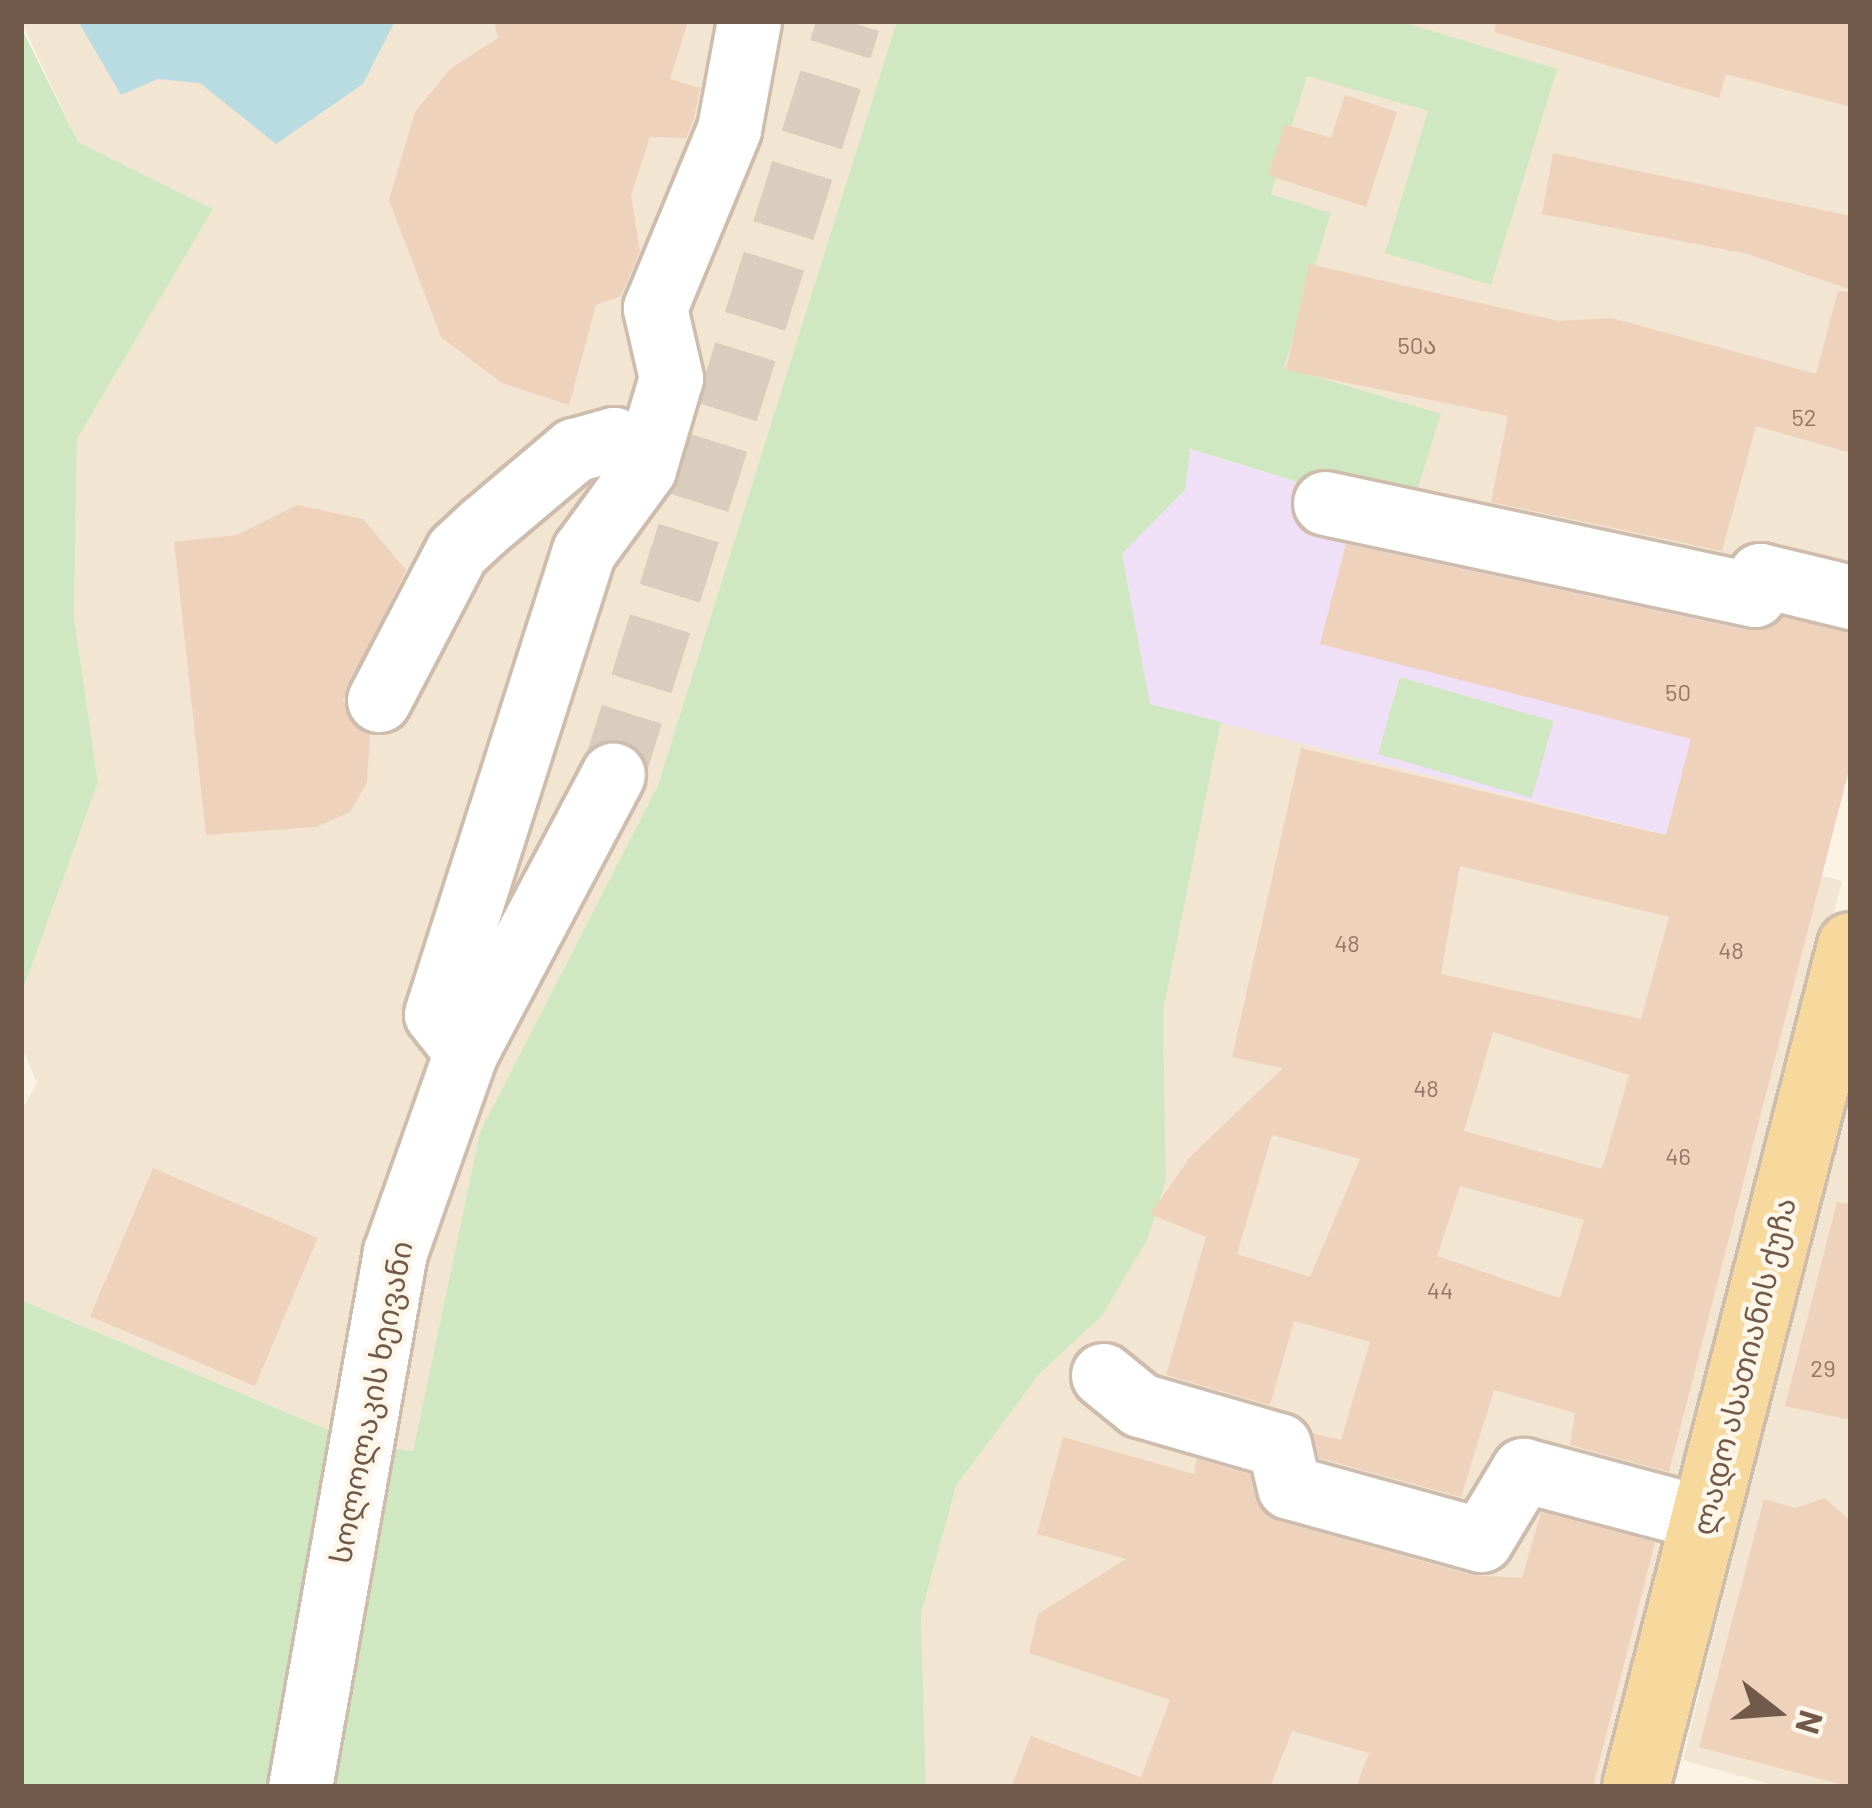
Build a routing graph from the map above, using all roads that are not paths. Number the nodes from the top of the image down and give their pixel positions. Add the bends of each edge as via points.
1 (749, 21) edge
2 (644, 469) junction
3 (1325, 503) dead end
4 (1851, 596) edge
5 (379, 700) dead end
6 (613, 774) tunnel mouth
7 (1846, 984) edge
8 (466, 1052) junction
9 (1102, 1375) dead end
10 (1704, 1518) junction
11 (300, 1787) edge
12 (1636, 1787) edge

1 - 2 street via 729,129 655,308 671,378
2 - 5 street via 614,439 574,450 484,526 457,551
2 - 8 street via 584,551 436,1013
3 - 4 street via 1754,596 1760,575
6 - 8 street, სოლოლაკის ხეივანი
7 - 10 main road, ლადო ასათიანის ქუჩა
8 - 11 street, სოლოლაკის ხეივანი via 395,1252
9 - 10 street via 1140,1405 1279,1445 1289,1486 1481,1540 1522,1470
10 - 12 main road, ლადო ასათიანის ქუჩა

